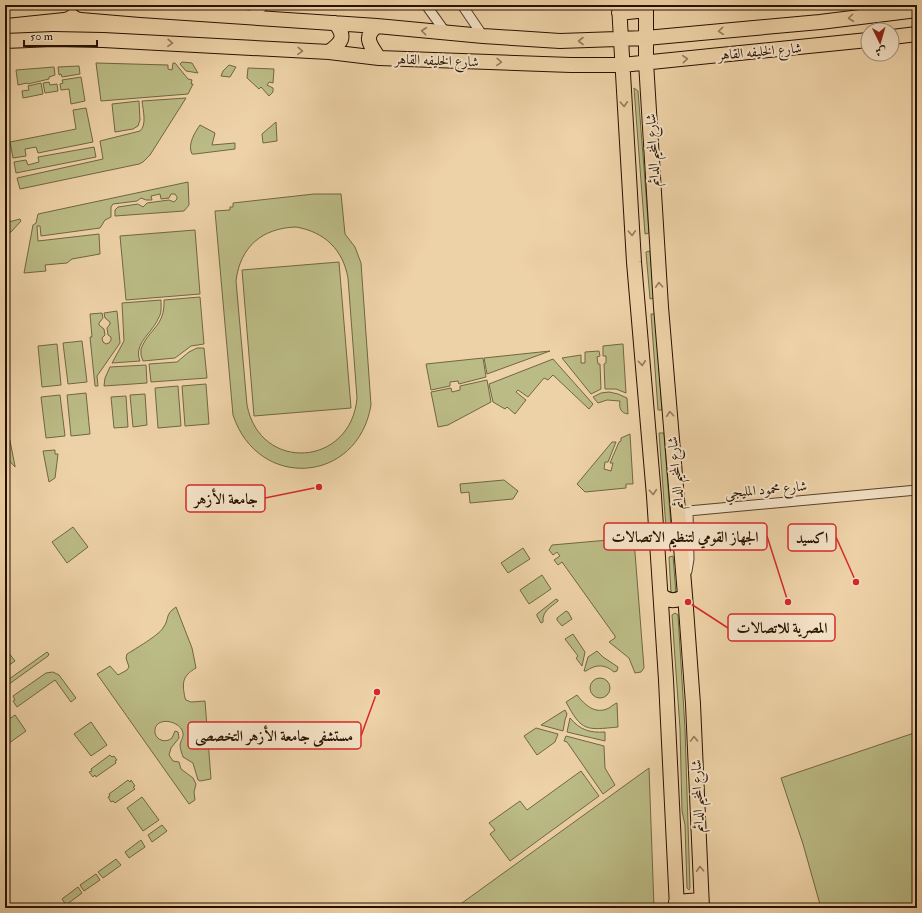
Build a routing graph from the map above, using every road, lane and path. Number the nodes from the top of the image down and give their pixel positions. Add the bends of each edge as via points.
1 (63, 5) edge
2 (82, 5) edge
3 (265, 5) edge
4 (426, 5) edge
5 (462, 5) edge
6 (144, 8) edge
7 (646, 8) edge
8 (619, 9) edge
9 (917, 10) edge
10 (5, 11) edge
11 (222, 11) edge
12 (248, 18) junction
13 (336, 23) junction
14 (377, 26) junction
15 (446, 33) junction
16 (917, 34) edge
17 (483, 36) junction
18 (900, 36) edge
19 (646, 38) junction
20 (620, 40) junction
21 (5, 41) edge
22 (860, 41) edge
23 (329, 52) junction
24 (379, 58) junction
25 (646, 62) junction
26 (622, 65) junction
27 (661, 307) junction
28 (638, 308) junction
29 (917, 490) edge
30 (684, 580) junction
31 (660, 595) junction
32 (685, 595) junction
33 (702, 904) edge
34 (677, 905) edge

1 - 10 main road
2 - 6 main road, شارع الخليفه القاهر
3 - 12 street
4 - 15 street
5 - 17 street
6 - 11 main road, شارع الخليفه القاهر
7 - 8 main road
7 - 19 main road, شارع المخيم الدائم
8 - 20 main road, شارع المخيم الدائم
9 -> 19 main road, شارع الخليفه القاهر
11 - 12 main road, شارع الخليفه القاهر
12 - 13 main road, شارع الخليفه القاهر
13 - 14 main road, شارع الخليفه القاهر
13 - 23 main road via 342,38
15 -> 14 main road, شارع الخليفه القاهر
14 - 24 main road via 371,31 368,39
15 - 17 main road, شارع الخليفه القاهر
16 - 18 main road
20 -> 17 main road, شارع الخليفه القاهر via 560,41
19 - 20 main road, شارع الخليفه القاهر
19 - 25 main road, شارع المخيم الدائم
20 - 26 main road, شارع المخيم الدائم
21 -> 23 main road, شارع الخليفه القاهر via 103,40
25 -> 22 main road, شارع الخليفه القاهر
23 - 24 main road, شارع الخليفه القاهر
24 -> 26 main road, شارع الخليفه القاهر
25 - 26 main road, شارع الخليفه القاهر
27 -> 25 main road, شارع المخيم الدائم
26 -> 28 main road, شارع المخيم الدائم
27 - 28 main road
30 -> 27 main road, شارع المخيم الدائم
28 -> 31 main road, شارع المخيم الدائم
29 - 30 street, شارع محمود المليجي via 688,510 689,559
30 - 32 main road, شارع المخيم الدائم
31 - 32 main road via 673,601
31 - 34 main road, شارع المخيم الدائم
33 -> 32 main road, شارع المخيم الدائم via 693,704
33 - 34 main road

